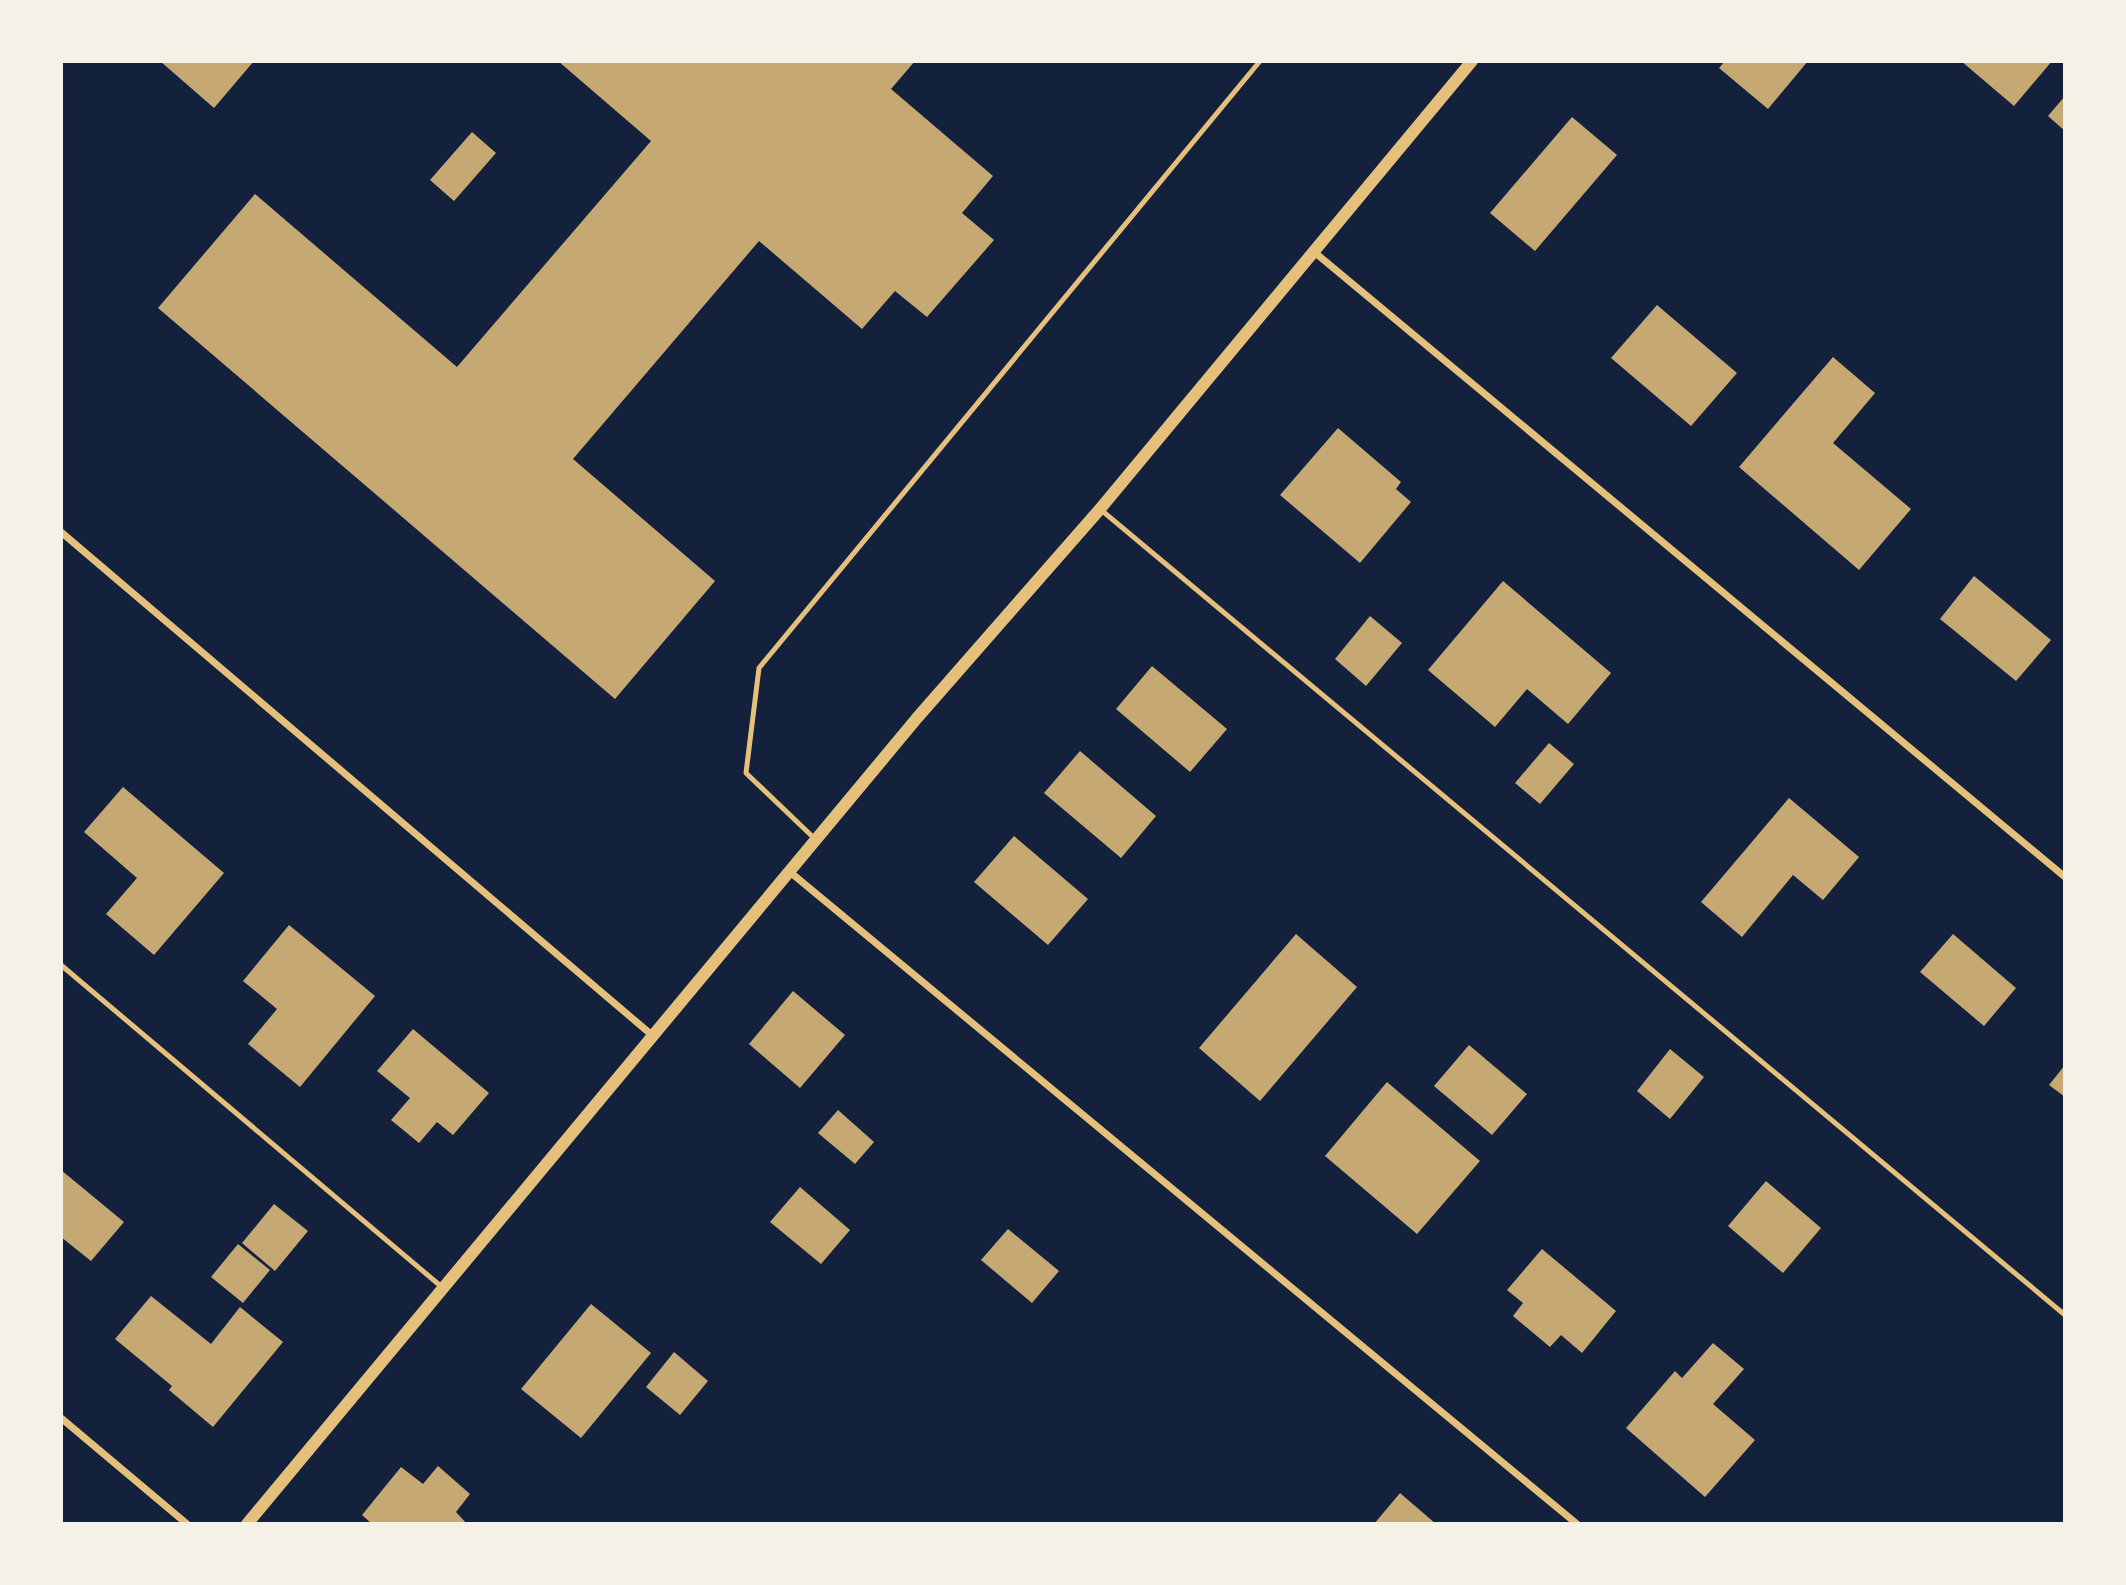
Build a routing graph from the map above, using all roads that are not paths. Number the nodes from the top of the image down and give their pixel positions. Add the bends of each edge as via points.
1 (1260, 61) edge
2 (1472, 61) edge
3 (1313, 251) junction
4 (1100, 509) junction
5 (61, 532) edge
6 (816, 840) junction
7 (790, 872) junction
8 (2065, 877) edge
9 (61, 965) edge
10 (653, 1036) junction
11 (443, 1288) junction
12 (2065, 1315) edge
13 (61, 1418) edge
14 (253, 1522) edge
15 (187, 1524) edge
16 (1577, 1524) edge

1 - 6 lane via 759,668 746,773
2 - 3 street
3 - 4 street
3 - 8 street
4 - 6 street
4 - 12 lane
5 - 10 street
6 - 7 street
7 - 10 street
7 - 16 street
9 - 11 lane
10 - 11 street
11 - 14 street
13 - 15 street

